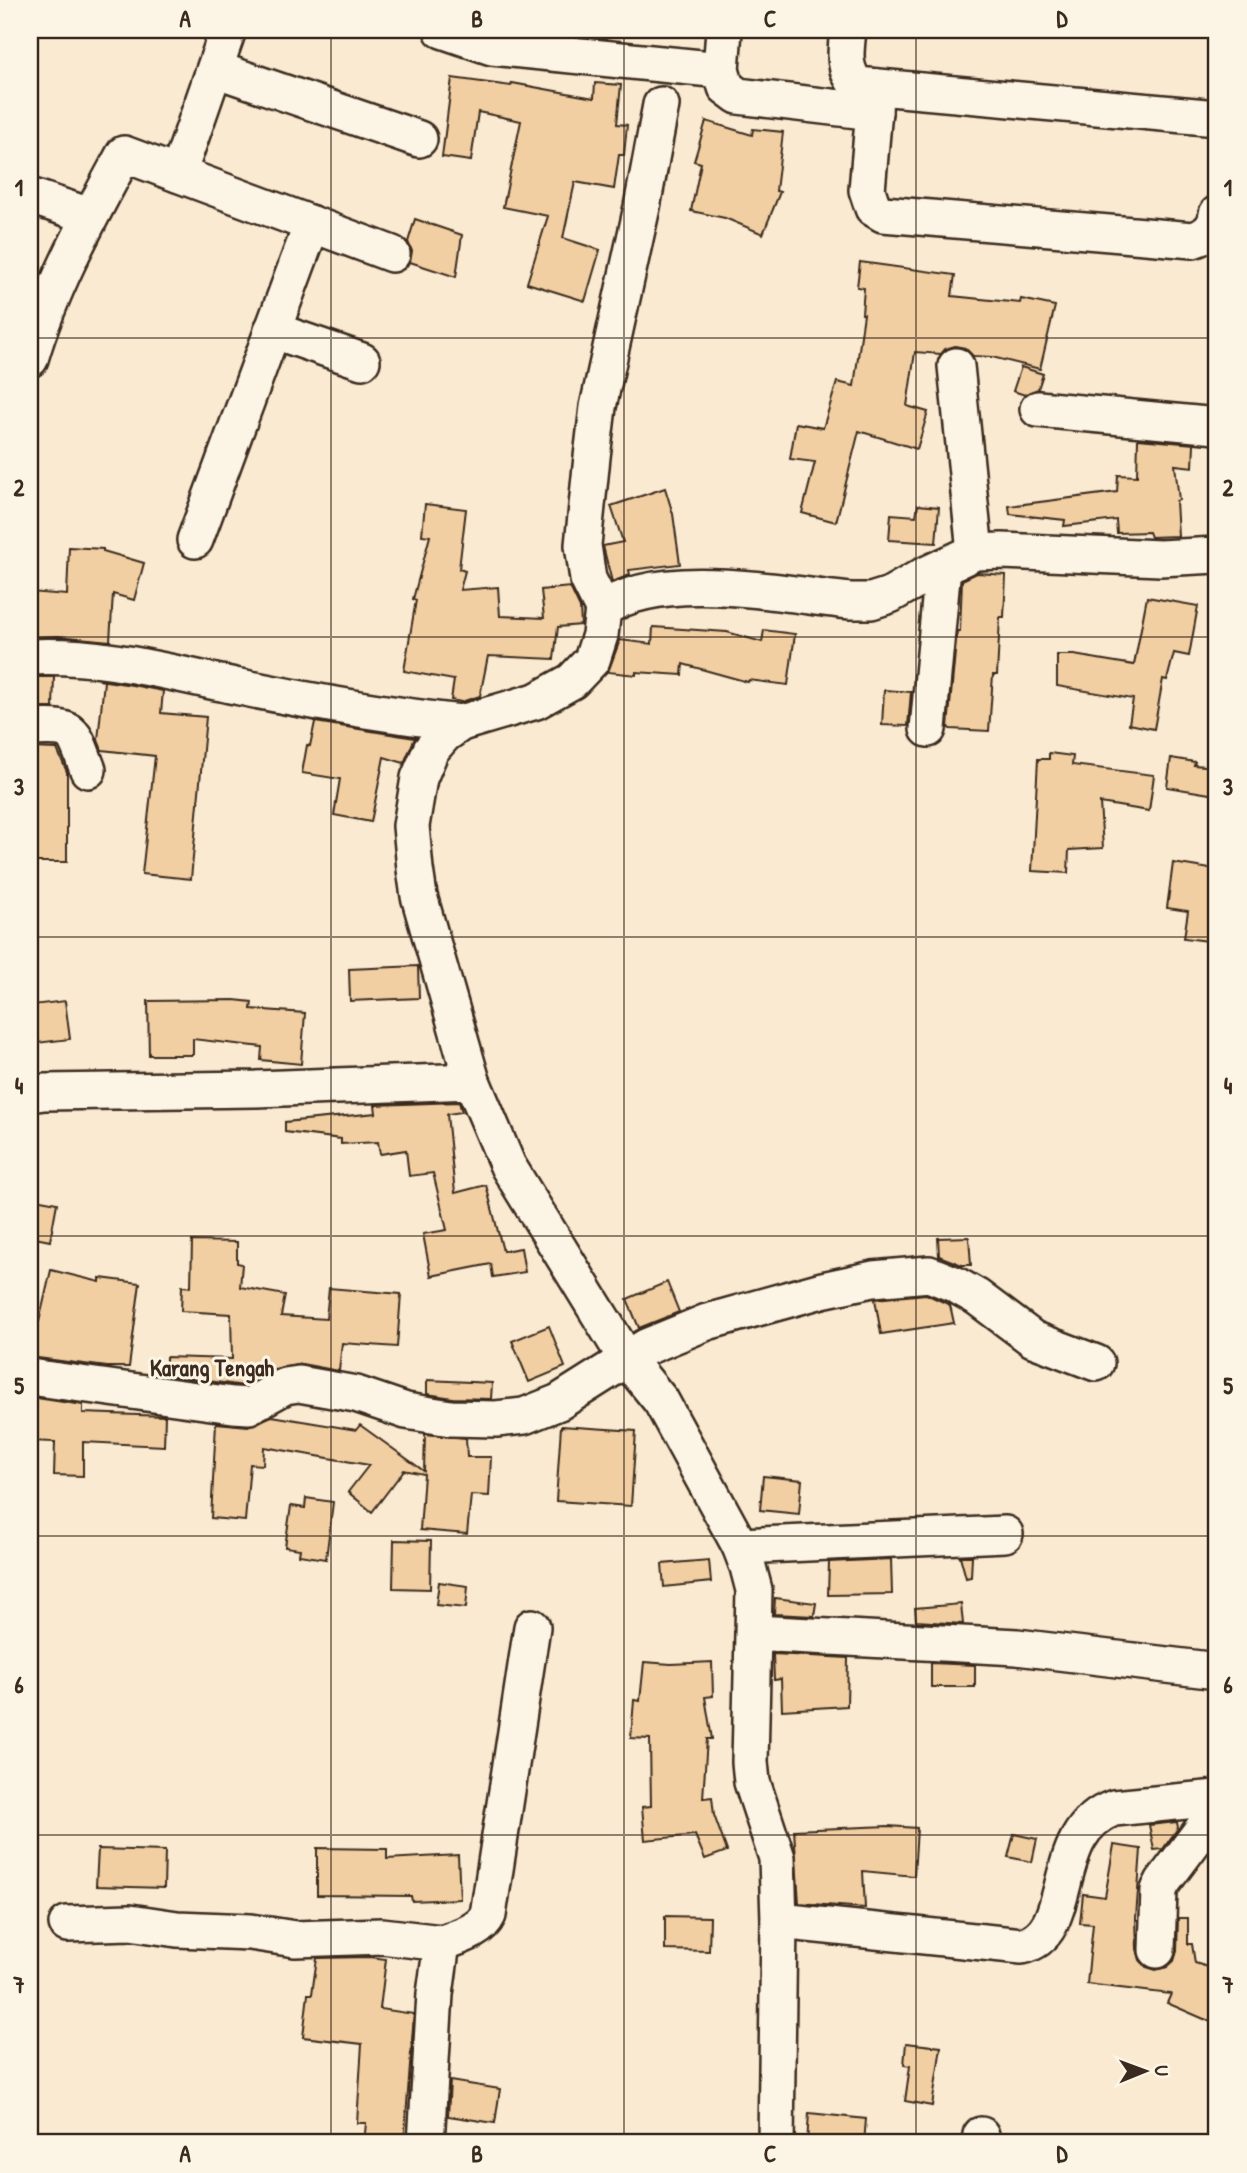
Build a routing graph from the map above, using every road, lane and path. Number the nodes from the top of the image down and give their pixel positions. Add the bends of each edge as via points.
1 (228, 30) edge
2 (442, 30) edge
3 (724, 30) edge
4 (848, 30) edge
5 (493, 38) edge
6 (607, 44) edge
7 (215, 69) junction
8 (721, 70) junction
9 (875, 99) junction
10 (661, 105) dead end
11 (1217, 118) edge
12 (419, 139) dead end
13 (178, 174) junction
14 (30, 196) edge
15 (1217, 214) edge
16 (90, 216) junction
17 (312, 224) junction
18 (392, 254) dead end
19 (272, 330) junction
20 (30, 359) edge
21 (362, 360) dead end
22 (956, 366) dead end
23 (1038, 409) dead end
24 (1217, 426) edge
25 (195, 540) dead end
26 (975, 552) junction
27 (1217, 555) edge
28 (943, 567) junction
29 (603, 609) junction
30 (30, 657) edge
31 (461, 723) junction
32 (30, 728) edge
33 (928, 729) dead end
34 (88, 770) dead end
35 (472, 1081) junction
36 (30, 1094) edge
37 (626, 1358) junction
38 (1096, 1363) dead end
39 (30, 1377) edge
40 (1005, 1534) dead end
41 (740, 1546) junction
42 (532, 1627) dead end
43 (754, 1633) junction
44 (1217, 1671) edge
45 (1217, 1798) edge
46 (1217, 1810) edge
47 (779, 1921) junction
48 (67, 1924) dead end
49 (442, 1943) junction
50 (1157, 1950) dead end
51 (426, 2143) edge
52 (776, 2143) edge

1 - 7 street
2 - 5 street
3 - 8 street
4 - 9 street via 845,62 849,75
5 - 6 street
6 - 8 street
7 - 12 street
7 - 13 street
8 - 9 street via 726,87 738,96
9 - 11 street
9 - 15 street via 867,190 873,208 883,214 1193,240 1205,236 1217,222
10 - 29 street via 598,408 592,457 583,545 588,579
13 - 16 street via 124,153
13 - 17 street
14 - 16 street
16 - 20 street
17 - 18 street
17 - 19 street
19 - 21 street
19 - 25 street
22 - 26 street
23 - 24 street
26 - 27 street via 1160,558
26 - 28 street
28 - 29 street via 890,596 871,601 694,586 636,594
28 - 33 street
29 - 31 street via 592,660 572,681 536,701
30 - 31 street via 118,661 244,688
31 - 35 street via 431,750 419,778 411,826 419,896
32 - 34 street via 66,729 74,735
35 - 36 street
35 - 37 street via 508,1166
37 - 38 street via 696,1326 789,1298 873,1279 929,1274 977,1297 1033,1339
37 - 39 street via 559,1402 524,1416 496,1419 406,1411 356,1394 299,1384 285,1386 249,1406
37 - 41 street via 661,1401
40 - 41 street
41 - 43 street via 754,1590
42 - 49 street via 488,1915 476,1929
43 - 44 street via 1017,1647
43 - 47 street via 750,1762 777,1858
45 - 47 street via 1101,1813 1080,1835 1053,1918 1034,1944
46 - 50 street via 1159,1891
47 - 52 street
48 - 49 street via 130,1922 295,1939 382,1936
49 - 51 street

